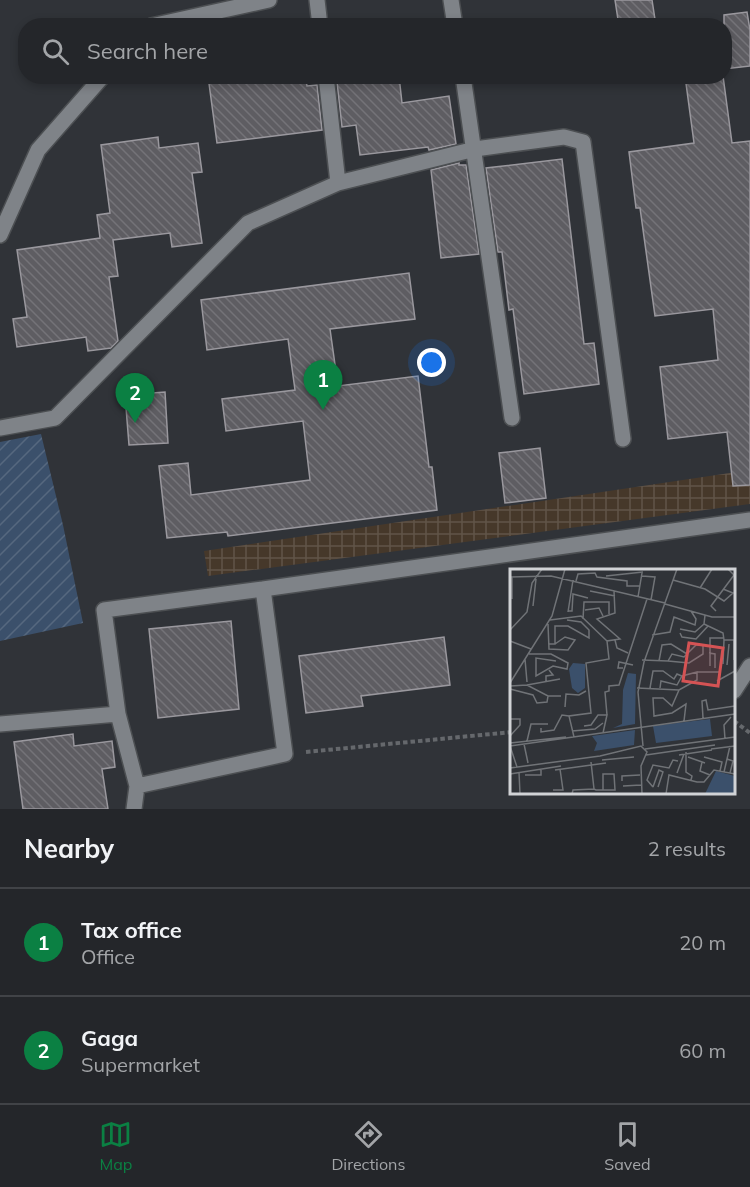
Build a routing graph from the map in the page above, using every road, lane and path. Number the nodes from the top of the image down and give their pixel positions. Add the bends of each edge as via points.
1 (269, 0) edge
2 (317, 0) edge
3 (452, 0) edge
4 (242, 3) edge
5 (183, 18) edge
6 (319, 18) edge
7 (454, 18) edge
8 (96, 84) edge
9 (327, 84) edge
10 (464, 84) edge
11 (475, 149) junction
12 (338, 183) junction
13 (0, 235) edge
14 (513, 418) dead end
15 (0, 428) edge
16 (623, 439) dead end
17 (750, 520) edge
18 (263, 589) junction
19 (750, 666) edge
20 (735, 689) edge
21 (118, 714) junction
22 (735, 722) edge
23 (0, 724) edge
24 (510, 732) edge
25 (750, 733) edge
26 (285, 754) junction
27 (137, 786) junction
28 (134, 809) edge

1 - 4 lane
2 - 6 lane
3 - 7 lane
4 - 5 lane
8 - 13 lane via 38,150
9 - 12 lane
10 - 11 lane
11 - 12 lane
11 - 14 lane
11 - 16 lane via 564,137 583,141
12 - 15 lane via 248,223 55,418
17 - 18 lane
18 - 21 lane via 104,610
18 - 26 lane
19 - 20 lane
21 - 23 lane
21 - 27 lane
22 - 25 path
24 - 26 path
26 - 27 lane
27 - 28 lane

